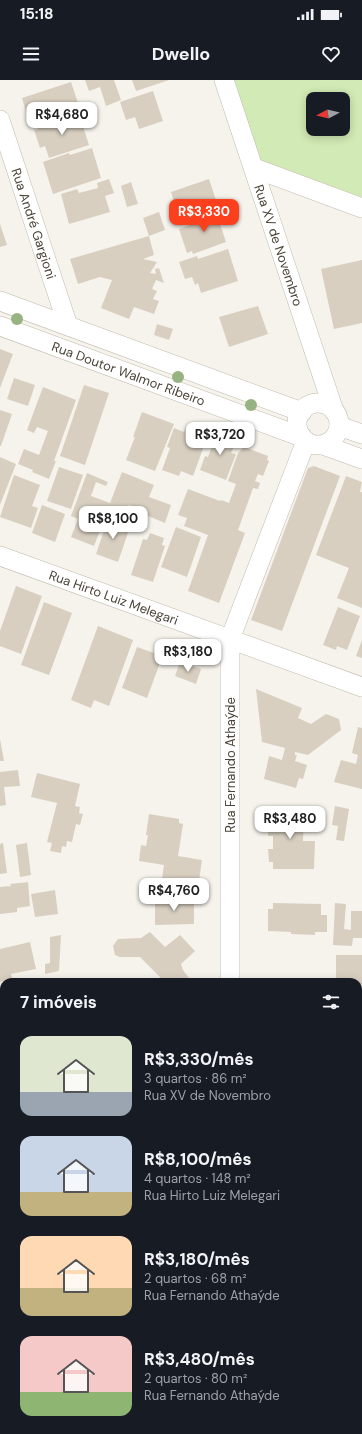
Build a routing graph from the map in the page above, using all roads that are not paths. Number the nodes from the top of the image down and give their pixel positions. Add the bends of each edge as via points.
1 (224, 80) edge
2 (0, 120) edge
3 (254, 168) junction
4 (362, 208) edge
5 (0, 301) edge
6 (0, 326) edge
7 (68, 326) junction
8 (302, 412) junction
9 (337, 418) junction
10 (362, 434) edge
11 (311, 441) junction
12 (362, 459) edge
13 (0, 556) edge
14 (230, 639) junction
15 (362, 687) edge
16 (230, 978) edge

1 - 3 street, Rua XV de Novembro
2 - 7 street, Rua André Gargioni
3 - 4 street
3 - 9 street, Rua XV de Novembro
5 - 7 street, Rua Doutor Walmor Ribeiro
6 - 11 street, Rua Doutor Walmor Ribeiro
7 - 8 street, Rua Doutor Walmor Ribeiro
8 - 9 street via 311,405 324,404
8 - 11 street via 299,418 299,431
9 - 10 street
9 - 11 street via 338,432 334,438
11 - 12 street, Rua Doutor Walmor Ribeiro
11 - 14 street, Rua Fernando Athaýde
13 - 14 street, Rua Hirto Luiz Melegari
14 - 15 street, Rua Hirto Luiz Melegari
14 - 16 street, Rua Fernando Athaýde

